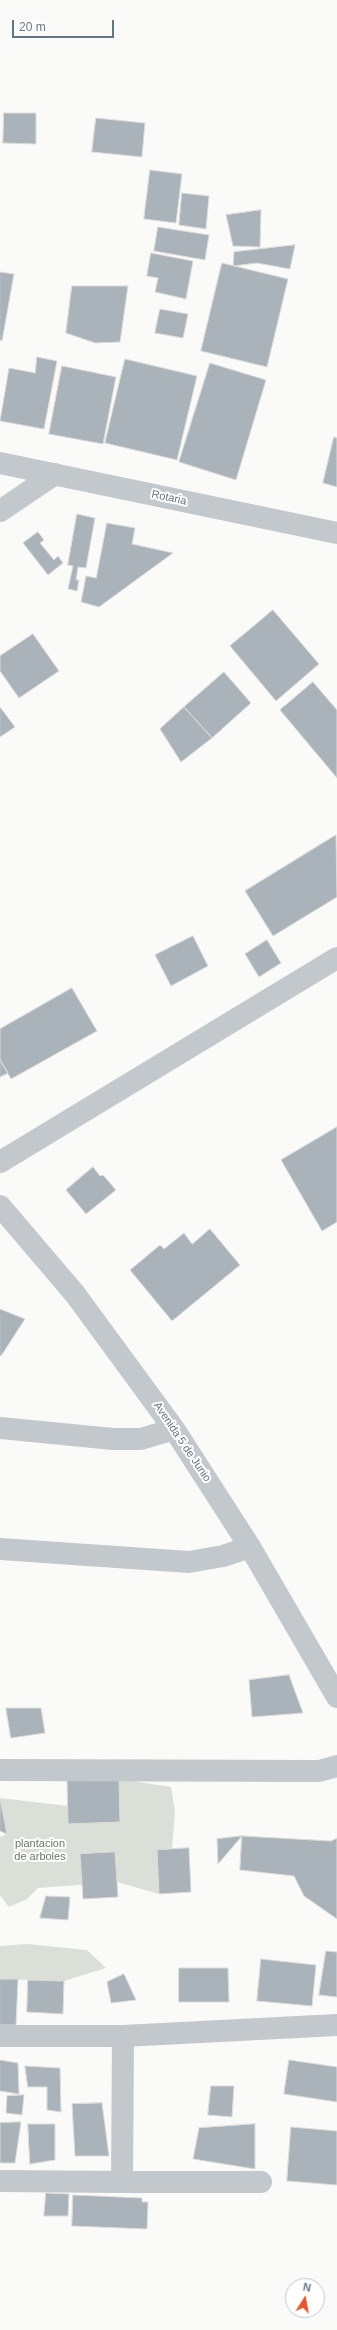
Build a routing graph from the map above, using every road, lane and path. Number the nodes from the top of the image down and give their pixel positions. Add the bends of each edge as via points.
1 (0, 463) edge
2 (54, 474) junction
3 (0, 511) edge
4 (337, 533) edge
5 (337, 958) edge
6 (0, 1162) edge
7 (0, 1206) edge
8 (0, 1428) edge
9 (174, 1429) junction
10 (250, 1547) junction
11 (0, 1549) edge
12 (337, 1697) edge
13 (337, 1766) edge
14 (0, 1770) edge
15 (337, 2025) edge
16 (0, 2036) edge
17 (123, 2036) junction
18 (0, 2181) edge
19 (122, 2182) junction
20 (261, 2182) dead end

1 - 2 street, Rotaria
2 - 3 street
2 - 4 street, Rotaria
5 - 6 street
7 - 9 street, Avenida 5 de Junio via 75,1294
8 - 9 street via 113,1439 142,1438
9 - 10 street, Avenida 5 de Junio
10 - 11 street via 223,1556 189,1562
10 - 12 street, Avenida 5 de Junio
13 - 14 street via 319,1771
15 - 17 street
16 - 17 street
17 - 19 street
18 - 19 street
19 - 20 street

